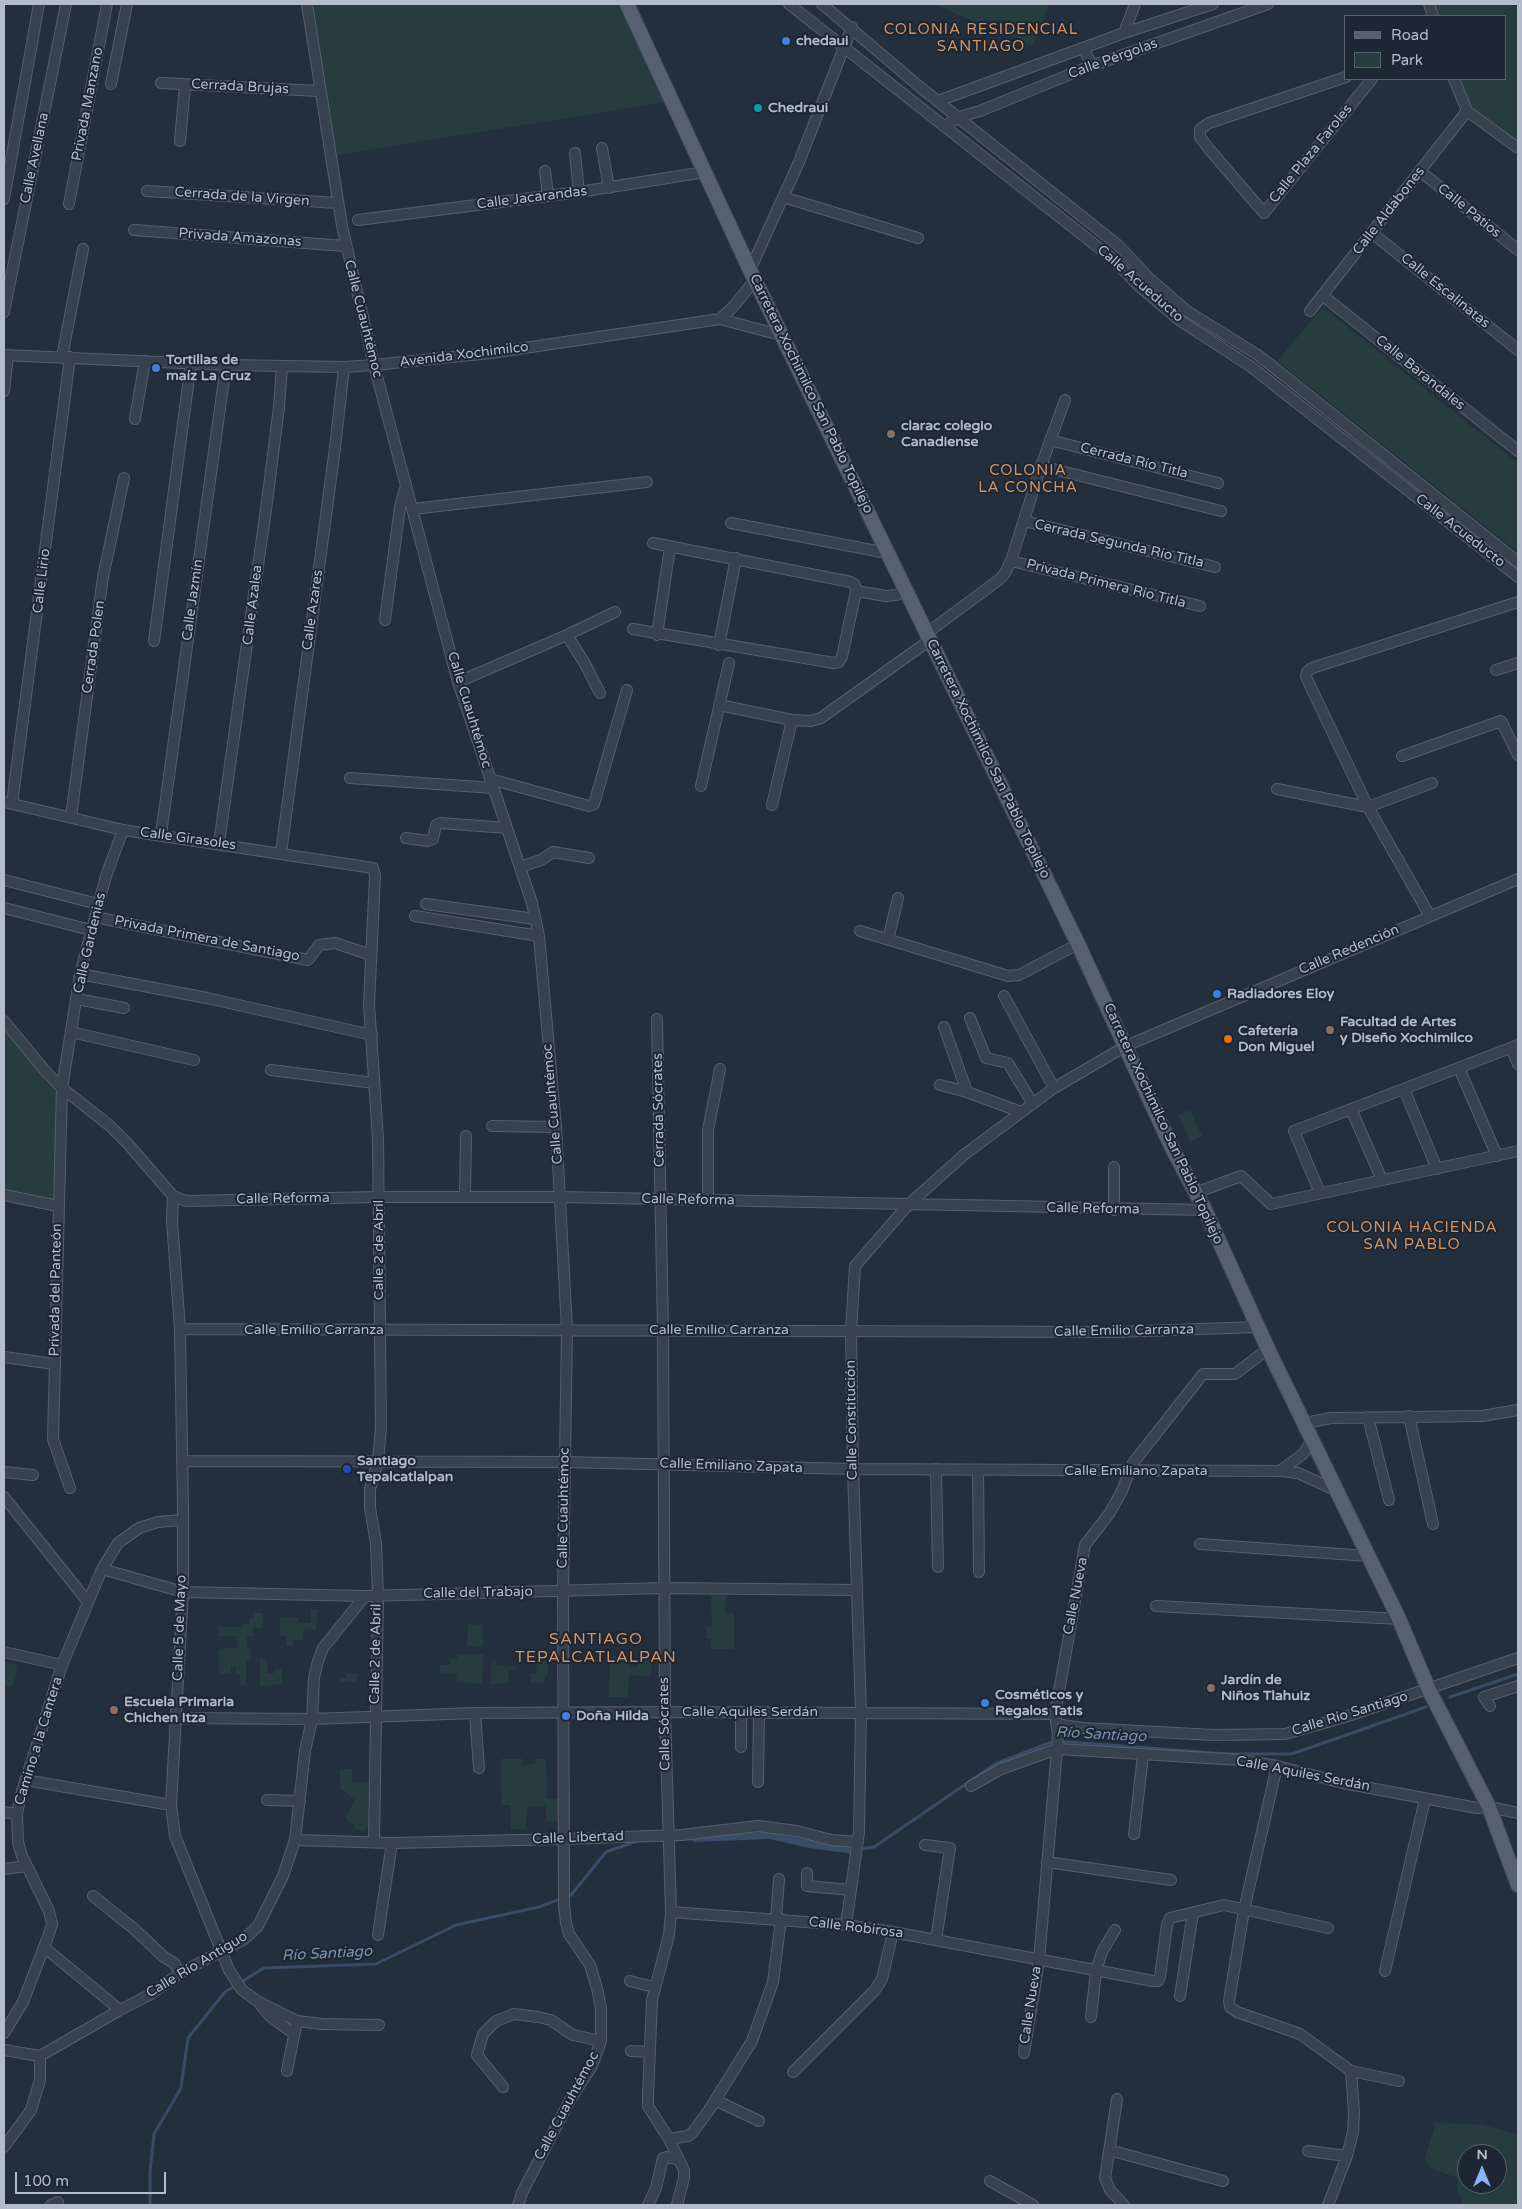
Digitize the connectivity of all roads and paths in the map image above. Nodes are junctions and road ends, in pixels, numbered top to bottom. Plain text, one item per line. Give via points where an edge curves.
1 (39, 4) edge
2 (66, 4) edge
3 (107, 4) edge
4 (127, 4) edge
5 (307, 4) edge
6 (626, 4) edge
7 (789, 4) edge
8 (822, 4) edge
9 (1134, 4) edge
10 (1213, 4) edge
11 (1268, 4) edge
12 (852, 27) junction
13 (1124, 32) junction
14 (844, 46) junction
15 (1083, 48) junction
16 (1092, 65) junction
17 (1344, 78) edge
18 (1371, 80) edge
19 (1454, 80) edge
20 (161, 82) dead end
21 (111, 84) dead end
22 (185, 84) junction
23 (319, 91) junction
24 (938, 101) junction
25 (1467, 111) junction
26 (959, 117) junction
27 (945, 126) junction
28 (180, 141) dead end
29 (602, 148) dead end
30 (1518, 148) edge
31 (575, 153) dead end
32 (546, 171) dead end
33 (1420, 171) junction
34 (706, 172) junction
35 (608, 188) junction
36 (147, 191) dead end
37 (579, 192) junction
38 (548, 195) junction
39 (783, 197) junction
40 (4, 200) edge
41 (337, 203) junction
42 (69, 204) dead end
43 (358, 220) dead end
44 (134, 230) dead end
45 (1372, 232) junction
46 (918, 238) dead end
47 (345, 246) junction
48 (83, 249) dead end
49 (1518, 250) edge
50 (753, 275) junction
51 (1322, 295) junction
52 (1310, 311) dead end
53 (4, 312) edge
54 (720, 319) junction
55 (784, 336) junction
56 (1518, 350) edge
57 (6, 355) edge
58 (66, 357) junction
59 (146, 361) junction
60 (191, 363) junction
61 (226, 365) junction
62 (282, 366) junction
63 (374, 366) junction
64 (344, 367) junction
65 (4, 390) edge
66 (1065, 400) dead end
67 (135, 419) dead end
68 (1050, 440) junction
69 (1518, 451) edge
70 (1041, 466) junction
71 (124, 478) dead end
72 (647, 482) dead end
73 (1218, 483) dead end
74 (406, 484) junction
75 (413, 509) junction
76 (1221, 511) dead end
77 (1024, 521) junction
78 (731, 523) dead end
79 (653, 543) dead end
80 (670, 547) junction
81 (887, 553) junction
82 (736, 558) junction
83 (1011, 561) junction
84 (1518, 562) edge
85 (1215, 567) dead end
86 (1518, 577) edge
87 (905, 590) junction
88 (856, 592) junction
89 (1518, 602) edge
90 (1200, 606) dead end
91 (615, 612) dead end
92 (386, 620) dead end
93 (633, 630) dead end
94 (566, 635) junction
95 (657, 635) junction
96 (929, 636) junction
97 (154, 642) dead end
98 (719, 645) junction
99 (1518, 662) edge
100 (729, 663) dead end
101 (1496, 670) dead end
102 (458, 682) junction
103 (627, 690) dead end
104 (600, 693) dead end
105 (719, 704) junction
106 (792, 720) junction
107 (1518, 755) edge
108 (1402, 756) dead end
109 (350, 778) dead end
110 (492, 783) junction
111 (1432, 783) dead end
112 (702, 786) dead end
113 (1276, 789) dead end
114 (8, 803) edge
115 (772, 805) dead end
116 (1368, 807) junction
117 (71, 817) junction
118 (507, 828) junction
119 (123, 830) junction
120 (162, 834) junction
121 (406, 838) dead end
122 (220, 843) junction
123 (281, 853) junction
124 (589, 858) dead end
125 (373, 868) joint
126 (520, 868) junction
127 (1518, 879) edge
128 (4, 880) edge
129 (898, 898) dead end
130 (98, 904) junction
131 (426, 904) dead end
132 (4, 908) edge
133 (95, 916) junction
134 (415, 916) dead end
135 (1430, 916) junction
136 (535, 919) junction
137 (91, 930) junction
138 (860, 931) dead end
139 (539, 936) junction
140 (888, 940) junction
141 (1078, 944) junction
142 (371, 954) junction
143 (80, 974) junction
144 (1004, 996) dead end
145 (77, 999) junction
146 (124, 1008) dead end
147 (970, 1018) dead end
148 (657, 1019) dead end
149 (4, 1022) edge
150 (944, 1027) dead end
151 (72, 1032) junction
152 (372, 1035) junction
153 (1126, 1046) junction
154 (1515, 1046) edge
155 (194, 1060) dead end
156 (1518, 1064) edge
157 (1459, 1068) junction
158 (720, 1069) dead end
159 (271, 1070) dead end
160 (374, 1083) junction
161 (940, 1086) dead end
162 (62, 1088) junction
163 (1054, 1088) junction
164 (1404, 1089) junction
165 (968, 1092) junction
166 (1033, 1104) junction
167 (1351, 1109) junction
168 (1020, 1112) junction
169 (492, 1126) dead end
170 (556, 1127) junction
171 (466, 1136) dead end
172 (1518, 1151) edge
173 (1497, 1156) junction
174 (1114, 1167) dead end
175 (1438, 1168) junction
176 (1382, 1180) junction
177 (1195, 1193) junction
178 (1320, 1193) junction
179 (4, 1195) edge
180 (173, 1196) junction
181 (379, 1197) junction
182 (466, 1197) junction
183 (560, 1197) junction
184 (708, 1199) junction
185 (661, 1200) junction
186 (908, 1205) junction
187 (58, 1206) junction
188 (1114, 1210) junction
189 (1205, 1210) junction
190 (1258, 1328) junction
191 (180, 1329) junction
192 (568, 1329) junction
193 (379, 1330) junction
194 (663, 1330) junction
195 (850, 1331) junction
196 (1268, 1349) junction
197 (4, 1357) edge
198 (54, 1364) junction
199 (1518, 1410) edge
200 (1409, 1416) junction
201 (1368, 1417) junction
202 (1305, 1423) junction
203 (1313, 1439) junction
204 (182, 1461) junction
205 (378, 1461) junction
206 (564, 1462) junction
207 (662, 1463) junction
208 (853, 1469) junction
209 (936, 1469) junction
210 (978, 1470) junction
211 (1131, 1471) junction
212 (1280, 1471) junction
213 (4, 1472) edge
214 (33, 1476) dead end
215 (70, 1488) dead end
216 (1335, 1490) junction
217 (4, 1496) edge
218 (1388, 1500) dead end
219 (182, 1520) junction
220 (1433, 1524) dead end
221 (1200, 1544) dead end
222 (1368, 1556) junction
223 (938, 1567) dead end
224 (102, 1569) junction
225 (979, 1572) dead end
226 (664, 1588) junction
227 (856, 1590) junction
228 (182, 1592) junction
229 (563, 1592) junction
230 (378, 1595) junction
231 (365, 1596) junction
232 (88, 1602) junction
233 (1156, 1606) dead end
234 (1398, 1619) junction
235 (4, 1652) edge
236 (1518, 1658) edge
237 (62, 1665) junction
238 (1518, 1686) edge
239 (1429, 1690) junction
240 (1490, 1706) dead end
241 (563, 1712) junction
242 (665, 1712) junction
243 (741, 1712) junction
244 (759, 1712) junction
245 (861, 1712) junction
246 (475, 1714) junction
247 (375, 1717) junction
248 (176, 1718) junction
249 (312, 1719) junction
250 (1056, 1724) junction
251 (741, 1747) dead end
252 (1057, 1748) junction
253 (1142, 1756) junction
254 (1277, 1766) junction
255 (479, 1768) dead end
256 (25, 1780) junction
257 (758, 1782) dead end
258 (971, 1786) dead end
259 (1425, 1798) junction
260 (267, 1800) dead end
261 (300, 1801) junction
262 (171, 1805) junction
263 (1489, 1807) junction
264 (4, 1812) edge
265 (1518, 1813) edge
266 (17, 1814) junction
267 (1134, 1834) dead end
268 (667, 1835) junction
269 (563, 1839) junction
270 (295, 1840) junction
271 (374, 1842) junction
272 (858, 1842) junction
273 (392, 1843) junction
274 (925, 1845) dead end
275 (1047, 1862) junction
276 (27, 1866) junction
277 (4, 1869) edge
278 (808, 1873) dead end
279 (779, 1879) dead end
280 (1170, 1880) dead end
281 (1518, 1884) edge
282 (851, 1890) junction
283 (93, 1896) dead end
284 (1244, 1910) junction
285 (671, 1912) junction
286 (1193, 1913) junction
287 (779, 1919) junction
288 (846, 1925) junction
289 (1328, 1928) dead end
290 (1115, 1930) dead end
291 (893, 1932) junction
292 (378, 1935) dead end
293 (936, 1940) junction
294 (45, 1948) junction
295 (222, 1952) junction
296 (1039, 1961) junction
297 (1385, 1971) dead end
298 (1096, 1972) junction
299 (180, 1973) junction
300 (630, 1981) dead end
301 (654, 1987) junction
302 (1180, 1996) dead end
303 (258, 2001) junction
304 (120, 2010) junction
305 (1091, 2017) dead end
306 (297, 2020) junction
307 (379, 2025) dead end
308 (4, 2034) edge
309 (294, 2034) junction
310 (601, 2041) junction
311 (4, 2050) edge
312 (631, 2051) dead end
313 (650, 2052) junction
314 (1024, 2052) dead end
315 (40, 2056) junction
316 (287, 2071) dead end
317 (1352, 2071) junction
318 (793, 2072) dead end
319 (1399, 2080) dead end
320 (503, 2087) dead end
321 (1116, 2099) dead end
322 (715, 2100) junction
323 (760, 2121) dead end
324 (669, 2139) junction
325 (4, 2146) edge
326 (1109, 2150) junction
327 (1308, 2152) dead end
328 (1347, 2156) junction
329 (679, 2160) junction
330 (990, 2181) dead end
331 (1223, 2181) dead end
332 (518, 2205) edge
333 (648, 2205) edge
334 (677, 2205) edge
335 (1033, 2205) edge
336 (1124, 2205) edge
337 (1328, 2205) edge

1 - 40 street
2 - 53 street, Calle Avellana
3 - 42 street, Privada Manzano
4 - 21 street
5 - 23 street, Calle Cuauhtémoc
6 - 34 main road, Carretera Xochimilco San Pablo Topilejo
7 - 14 street, Calle Acueducto
8 - 12 street, Calle Acueducto
9 - 13 street
10 - 13 street, Calle Pérgolas
11 - 16 street, Calle Pérgolas
12 - 14 street
12 - 24 street, Calle Acueducto
13 - 15 street, Calle Pérgolas
14 - 27 street, Calle Acueducto
14 - 39 street
15 - 16 street
15 - 24 street, Calle Pérgolas
16 - 26 street, Calle Pérgolas
17 - 18 street, Calle Plaza Faroles via 1209,123 1200,129 1200,137 1209,150 1264,213
19 - 25 street
20 - 22 street, Cerrada Brujas
22 - 23 street, Cerrada Brujas
22 - 28 street
23 - 41 street, Calle Cuauhtémoc
24 - 26 street, Calle Acueducto
25 - 30 street
25 - 33 street, Calle Aldabones
26 - 27 street, Calle Pérgolas
26 - 84 street, Calle Acueducto via 1119,246 1187,311 1258,355
27 - 86 street, Calle Acueducto via 1113,259 1179,320 1250,366
29 - 35 street
31 - 37 street
32 - 38 street
33 - 45 street, Calle Aldabones
33 - 49 street, Calle Patios
34 - 35 street, Calle Jacarandas
34 - 50 main road, Carretera Xochimilco San Pablo Topilejo
35 - 37 street, Calle Jacarandas
36 - 41 street, Cerrada de la Virgen
37 - 38 street, Calle Jacarandas
38 - 43 street, Calle Jacarandas
39 - 46 street
39 - 50 street
41 - 47 street, Calle Cuauhtémoc
44 - 47 street, Privada Amazonas
45 - 51 street, Calle Aldabones
45 - 56 street, Calle Escalinatas
47 - 63 street, Calle Cuauhtémoc
48 - 58 street, Calle Lirio
50 - 54 street via 733,307
50 - 55 main road, Carretera Xochimilco San Pablo Topilejo
51 - 52 street, Calle Aldabones
51 - 69 street, Calle Barandales
54 - 55 street
54 - 63 street, Avenida Xochimilco via 491,353
55 - 81 main road, Carretera Xochimilco San Pablo Topilejo
57 - 58 street, Avenida Xochimilco
57 - 65 street
58 - 59 street, Avenida Xochimilco
58 - 114 street, Calle Lirio
59 - 60 street, Avenida Xochimilco
59 - 67 street
60 - 61 street, Avenida Xochimilco
60 - 97 street
61 - 62 street, Avenida Xochimilco
61 - 120 street, Calle Jazmín
62 - 64 street, Avenida Xochimilco
62 - 122 street, Calle Azalea via 267,502
63 - 64 street, Avenida Xochimilco
63 - 74 street, Calle Cuauhtémoc
64 - 123 street, Calle Azares
66 - 68 street
68 - 70 street
68 - 73 street, Cerrada Río Titla
70 - 76 street
70 - 77 street
71 - 117 street, Cerrada Polen via 103,577
72 - 75 street
74 - 75 street, Calle Cuauhtémoc
74 - 92 street via 400,507
75 - 102 street, Calle Cuauhtémoc
77 - 83 street
77 - 85 street, Cerrada Segunda Río Titla
78 - 81 street
79 - 80 street
80 - 82 street
80 - 95 street
81 - 87 main road, Carretera Xochimilco San Pablo Topilejo
82 - 88 street via 851,582
82 - 98 street
83 - 90 street, Privada Primera Río Titla
83 - 96 street via 1000,579
87 - 88 street via 898,595 886,596
87 - 96 main road, Carretera Xochimilco San Pablo Topilejo
88 - 98 street via 839,662
89 - 116 street via 1307,672 1306,677
91 - 94 street
93 - 95 street
94 - 102 street
94 - 104 street
95 - 98 street
96 - 106 street via 821,718
96 - 141 main road, Carretera Xochimilco San Pablo Topilejo
99 - 101 street
100 - 105 street
102 - 110 street, Calle Cuauhtémoc
103 - 110 street via 594,804 589,806
105 - 106 street
105 - 112 street
106 - 115 street
107 - 108 street via 1500,720
109 - 110 street
110 - 118 street, Calle Cuauhtémoc
111 - 116 street
113 - 116 street
114 - 117 street, Calle Girasoles
116 - 135 street
117 - 119 street, Calle Girasoles
118 - 121 street via 440,823 428,841
118 - 126 street, Calle Cuauhtémoc
119 - 120 street, Calle Girasoles
119 - 130 street, Calle Gardenias
120 - 122 street, Calle Girasoles
122 - 123 street, Calle Girasoles
123 - 125 street, Calle Girasoles
124 - 126 street via 553,852
125 - 142 street, Calle 2 de Abril
126 - 136 street, Calle Cuauhtémoc
127 - 135 street, Calle Redención
128 - 130 street
129 - 140 street
130 - 133 street, Calle Gardenias
131 - 136 street
132 - 137 street
133 - 137 street, Calle Gardenias
133 - 142 street, Privada Primera de Santiago via 308,960 319,945 335,943
134 - 139 street
135 - 153 street, Calle Redención
136 - 139 street, Calle Cuauhtémoc
137 - 143 street, Calle Gardenias
138 - 140 street
139 - 170 street, Calle Cuauhtémoc
140 - 141 street via 1008,976 1019,975
141 - 153 main road, Carretera Xochimilco San Pablo Topilejo
142 - 152 street, Calle 2 de Abril
143 - 145 street, Calle Gardenias
143 - 152 street
144 - 163 street
145 - 146 street
145 - 151 street, Calle Gardenias
147 - 166 street via 986,1058 1008,1063
148 - 185 street, Cerrada Sócrates
149 - 162 street
150 - 165 street
151 - 155 street
151 - 162 street, Calle Gardenias
152 - 160 street, Calle 2 de Abril
153 - 163 street, Calle Constitución
153 - 177 main road, Carretera Xochimilco San Pablo Topilejo
154 - 156 street
154 - 157 street
157 - 164 street
157 - 173 street
158 - 184 street via 708,1130
159 - 160 street
160 - 181 street, Calle 2 de Abril
161 - 165 street
162 - 180 street via 110,1126
162 - 187 street, Privada del Panteón
163 - 166 street, Calle Constitución
164 - 167 street
164 - 175 street
165 - 168 street
166 - 168 street, Calle Constitución
167 - 176 street
167 - 178 street via 1294,1131
168 - 186 street, Calle Constitución via 965,1154
169 - 170 street
170 - 183 street, Calle Cuauhtémoc
171 - 182 street
172 - 173 street
173 - 175 street
174 - 188 street
175 - 176 street
176 - 178 street
177 - 178 street via 1241,1176 1272,1204
177 - 189 main road, Carretera Xochimilco San Pablo Topilejo
179 - 187 street
180 - 181 street, Calle Reforma via 186,1201
180 - 191 street, Calle 5 de Mayo
181 - 182 street, Calle Reforma
181 - 193 street, Calle 2 de Abril
182 - 183 street, Calle Reforma
183 - 185 street, Calle Reforma
183 - 192 street, Calle Cuauhtémoc
184 - 185 street, Calle Reforma
184 - 186 street, Calle Reforma
185 - 194 street, Calle Sócrates
186 - 188 street, Calle Reforma
186 - 195 street, Calle Constitución via 854,1266
187 - 198 street, Privada del Panteón
188 - 189 street, Calle Reforma
189 - 190 main road, Carretera Xochimilco San Pablo Topilejo
190 - 195 street, Calle Emilio Carranza via 1115,1332
190 - 196 main road, Carretera Xochimilco San Pablo Topilejo
191 - 193 street, Calle Emilio Carranza
191 - 204 street, Calle 5 de Mayo
192 - 193 street, Calle Emilio Carranza
192 - 194 street, Calle Emilio Carranza
192 - 206 street, Calle Cuauhtémoc
193 - 205 street, Calle 2 de Abril via 381,1428
194 - 195 street, Calle Emilio Carranza
194 - 207 street, Calle Sócrates
195 - 208 street, Calle Constitución
196 - 202 main road, Carretera Xochimilco San Pablo Topilejo
196 - 211 street, Calle Nueva via 1235,1374 1203,1374 1133,1463
197 - 198 street
198 - 215 street, Privada del Panteón via 53,1439
199 - 200 street via 1482,1416
200 - 201 street
200 - 220 street
201 - 202 street via 1331,1418
201 - 218 street
202 - 203 main road, Carretera Xochimilco San Pablo Topilejo
203 - 212 street via 1304,1454
203 - 216 main road, Carretera Xochimilco San Pablo Topilejo
204 - 205 street, Calle Emiliano Zapata
204 - 219 street, Calle 5 de Mayo
205 - 206 street, Calle Emiliano Zapata
205 - 230 street, Calle 2 de Abril via 370,1489
206 - 207 street, Calle Emiliano Zapata
206 - 229 street, Calle Cuauhtémoc
207 - 208 street, Calle Emiliano Zapata
207 - 226 street, Calle Sócrates
208 - 209 street, Calle Emiliano Zapata
208 - 227 street, Calle Constitución
209 - 210 street, Calle Emiliano Zapata
209 - 223 street
210 - 211 street, Calle Emiliano Zapata
210 - 225 street
211 - 212 street, Calle Emiliano Zapata
211 - 250 street, Calle Nueva via 1109,1514 1085,1545
212 - 216 street, Calle Emiliano Zapata via 1298,1473
213 - 214 street
216 - 222 main road, Carretera Xochimilco San Pablo Topilejo
217 - 232 street
219 - 224 street, Camino a la Cantera via 158,1522 128,1534 118,1543
219 - 228 street, Calle 5 de Mayo
221 - 222 street
222 - 234 main road, Carretera Xochimilco San Pablo Topilejo
224 - 228 street, Calle del Trabajo
224 - 232 street, Camino a la Cantera
226 - 227 street, Calle del Trabajo
226 - 229 street, Calle del Trabajo
226 - 242 street, Calle Sócrates
227 - 245 street, Calle Constitución
228 - 231 street, Calle del Trabajo
228 - 248 street, Calle 5 de Mayo
229 - 230 street, Calle del Trabajo
229 - 241 street, Calle Cuauhtémoc
230 - 231 street, Calle del Trabajo
230 - 247 street, Calle 2 de Abril
231 - 249 street, Calle Río Antiguo via 323,1648 314,1678
232 - 237 street, Camino a la Cantera
233 - 234 street
234 - 239 main road, Carretera Xochimilco San Pablo Topilejo
235 - 237 street
236 - 239 street, Calle Río Santiago
237 - 256 street, Camino a la Cantera
238 - 240 street via 1484,1697
239 - 250 street, Calle Río Santiago via 1285,1734 1204,1735
239 - 263 main road, Carretera Xochimilco San Pablo Topilejo
241 - 242 street, Calle Aquiles Serdán
241 - 246 street, Calle Aquiles Serdán
241 - 269 street, Calle Cuauhtémoc
242 - 243 street, Calle Aquiles Serdán
242 - 268 street, Calle Sócrates
243 - 244 street, Calle Aquiles Serdán
243 - 251 street
244 - 245 street, Calle Aquiles Serdán
244 - 257 street
245 - 250 street, Calle Aquiles Serdán
245 - 272 street, Calle Constitución
246 - 247 street, Calle Aquiles Serdán
246 - 255 street
247 - 249 street, Calle Aquiles Serdán
247 - 271 street, Calle 2 de Abril
248 - 249 street, Calle Aquiles Serdán
248 - 262 street, Calle 5 de Mayo
249 - 261 street, Calle Río Antiguo
250 - 252 street, Calle Nueva
252 - 253 street, Calle Aquiles Serdán
252 - 258 street via 1001,1769
252 - 275 street, Calle Nueva
253 - 254 street, Calle Aquiles Serdán via 1241,1760
253 - 267 street
254 - 259 street, Calle Aquiles Serdán via 1343,1783
254 - 284 street
256 - 262 street
256 - 266 street, Camino a la Cantera
259 - 263 street, Calle Aquiles Serdán via 1477,1808
259 - 297 street
260 - 261 street
261 - 270 street, Calle Río Antiguo
262 - 295 street, Calle 5 de Mayo via 175,1836
263 - 265 street, Calle Aquiles Serdán
263 - 281 main road, Carretera Xochimilco San Pablo Topilejo
264 - 266 street
266 - 276 street, Camino a la Cantera via 18,1842
268 - 269 street, Calle Libertad
268 - 272 street, Calle Libertad via 758,1826
268 - 285 street, Calle Sócrates
269 - 273 street, Calle Libertad
269 - 310 street, Calle Cuauhtémoc via 564,1905 569,1934 590,1965 597,1988
270 - 271 street, Calle Libertad
270 - 295 street, Calle Río Antiguo via 283,1876 258,1926 243,1940
271 - 273 street, Calle Libertad
272 - 282 street, Calle Constitución
273 - 292 street
274 - 293 street via 950,1848
275 - 280 street
275 - 296 street, Calle Nueva
276 - 277 street
276 - 294 street, Camino a la Cantera via 52,1919
278 - 282 street via 807,1886
279 - 287 street
282 - 288 street, Calle Constitución
283 - 299 street via 174,1963
284 - 286 street via 1224,1905
284 - 289 street
284 - 317 street via 1230,2007 1300,2034
285 - 287 street, Calle Robirosa
285 - 301 street, Calle Sócrates via 669,1935
286 - 298 street, Calle Robirosa via 1168,1921 1158,1981
286 - 302 street
287 - 288 street, Calle Robirosa
287 - 322 street via 773,1982 764,2010 752,2041
288 - 291 street, Calle Robirosa
290 - 298 street via 1102,1952
291 - 293 street, Calle Robirosa
291 - 318 street via 882,1979 875,1990
293 - 296 street, Calle Robirosa
294 - 304 street
294 - 308 street, Camino a la Cantera via 24,2002
295 - 299 street, Calle Río Antiguo
295 - 303 street, Calle 5 de Mayo via 242,1990
296 - 298 street, Calle Robirosa
296 - 314 street, Calle Nueva
298 - 305 street
299 - 304 street, Calle Río Antiguo via 151,1994
300 - 301 street
301 - 313 street, Calle Sócrates
303 - 306 street, Calle 5 de Mayo
303 - 309 street via 271,2017
304 - 315 street, Calle Río Antiguo
306 - 307 street, Calle 5 de Mayo
306 - 309 street
309 - 316 street
310 - 320 street via 574,2035 551,2020 538,2016 514,2014 496,2021 483,2034 477,2055
310 - 332 street, Calle Cuauhtémoc via 592,2066 570,2100
311 - 315 street
312 - 313 street
313 - 324 street, Calle Sócrates via 648,2106
315 - 325 street via 40,2080 34,2103
317 - 319 street
317 - 328 street via 1353,2132
321 - 326 street
322 - 323 street
322 - 324 street via 693,2132
324 - 329 street, Calle Sócrates
326 - 331 street
326 - 336 street via 1105,2178 1110,2190
327 - 328 street
328 - 337 street
329 - 333 street via 663,2158
329 - 334 street, Calle Sócrates via 685,2173
330 - 335 street

